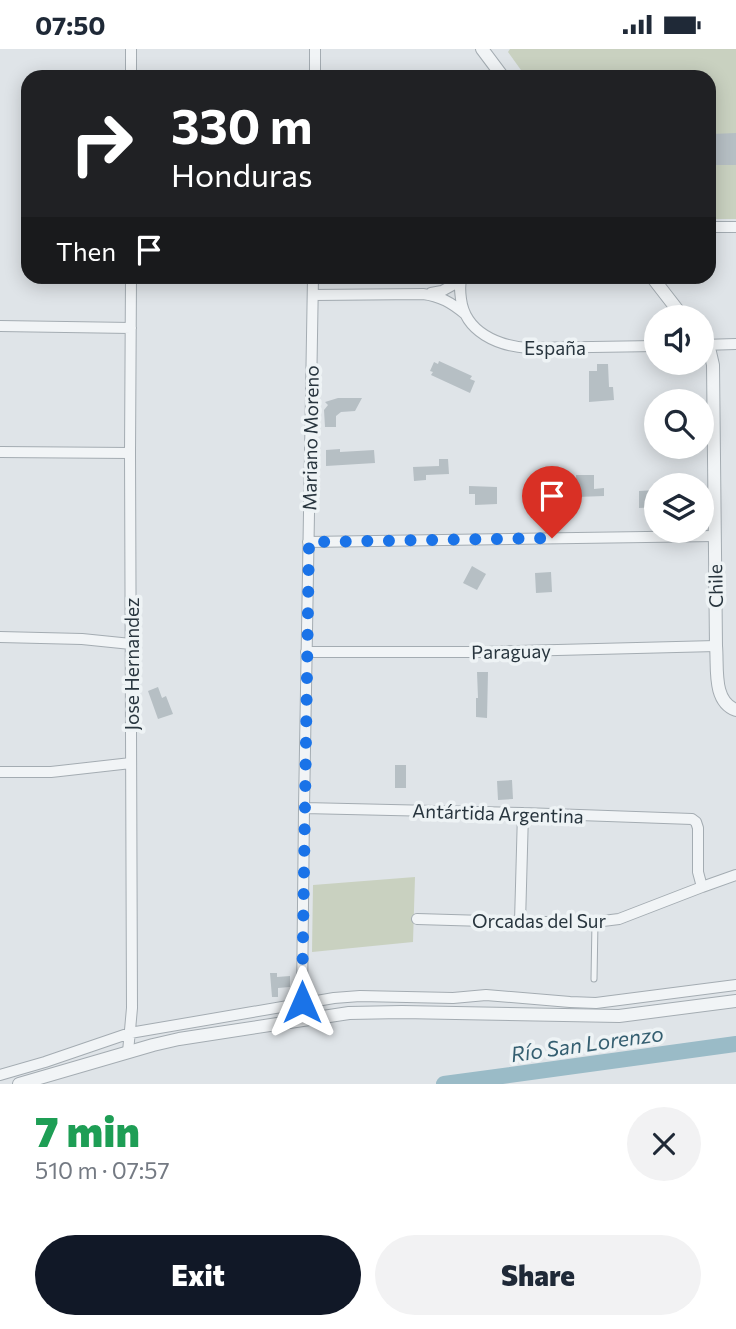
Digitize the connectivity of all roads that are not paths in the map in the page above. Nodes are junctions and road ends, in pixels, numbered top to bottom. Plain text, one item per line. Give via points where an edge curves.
1 (131, 49) edge
2 (315, 49) edge
3 (482, 49) edge
4 (131, 70) edge
5 (315, 70) edge
6 (498, 70) edge
7 (716, 227) edge
8 (736, 227) edge
9 (131, 284) edge
10 (313, 284) edge
11 (453, 284) edge
12 (461, 284) edge
13 (657, 284) edge
14 (423, 294) junction
15 (313, 295) junction
16 (674, 305) edge
17 (465, 314) junction
18 (0, 326) edge
19 (131, 328) junction
20 (714, 343) edge
21 (736, 344) edge
22 (644, 346) edge
23 (712, 375) edge
24 (0, 451) edge
25 (130, 453) junction
26 (715, 536) junction
27 (309, 542) junction
28 (0, 637) edge
29 (131, 644) junction
30 (716, 646) junction
31 (306, 652) junction
32 (736, 710) edge
33 (131, 763) junction
34 (0, 772) edge
35 (304, 808) junction
36 (523, 813) junction
37 (736, 875) edge
38 (702, 887) junction
39 (417, 919) dead end
40 (520, 922) junction
41 (595, 922) junction
42 (594, 979) dead end
43 (736, 985) edge
44 (736, 1001) edge
45 (302, 1002) junction
46 (305, 1019) junction
47 (130, 1033) junction
48 (128, 1052) junction
49 (0, 1075) edge
50 (19, 1084) edge

1 - 4 street
2 - 5 street
3 - 6 street
7 - 8 street
9 - 19 street, Jose Hernandez
10 - 15 street, Mariano Moreno
11 - 14 street, España
12 - 17 street, España
13 - 16 street
14 - 15 street, España
14 - 17 street, España via 443,299
15 - 27 street, Mariano Moreno
17 - 22 street, España via 485,336 508,345
18 - 19 street
19 - 25 street, Jose Hernandez
20 - 21 street
23 - 26 street, Chile
24 - 25 street
25 - 29 street, Jose Hernandez
26 - 27 street
26 - 30 street, Chile
27 - 31 street, Mariano Moreno
28 - 29 street
29 - 33 street, Jose Hernandez
30 - 31 street, Paraguay
30 - 32 street, Chile via 719,687 725,704
31 - 35 street, Mariano Moreno
33 - 34 street
33 - 47 street, Jose Hernandez
35 - 36 street, Antártida Argentina
35 - 45 street, Mariano Moreno
36 - 38 street, Antártida Argentina via 692,820 698,828
36 - 40 street
37 - 38 street, Orcadas del Sur
38 - 41 street, Orcadas del Sur via 627,917
39 - 40 street, Orcadas del Sur
40 - 41 street, Orcadas del Sur
41 - 42 lane
43 - 45 street via 596,1003 486,995 346,996
44 - 46 street via 619,1016 370,1011
45 - 46 street, Mariano Moreno
45 - 47 street
46 - 48 street via 178,1039
47 - 48 street, Jose Hernandez
47 - 49 street
48 - 50 street

